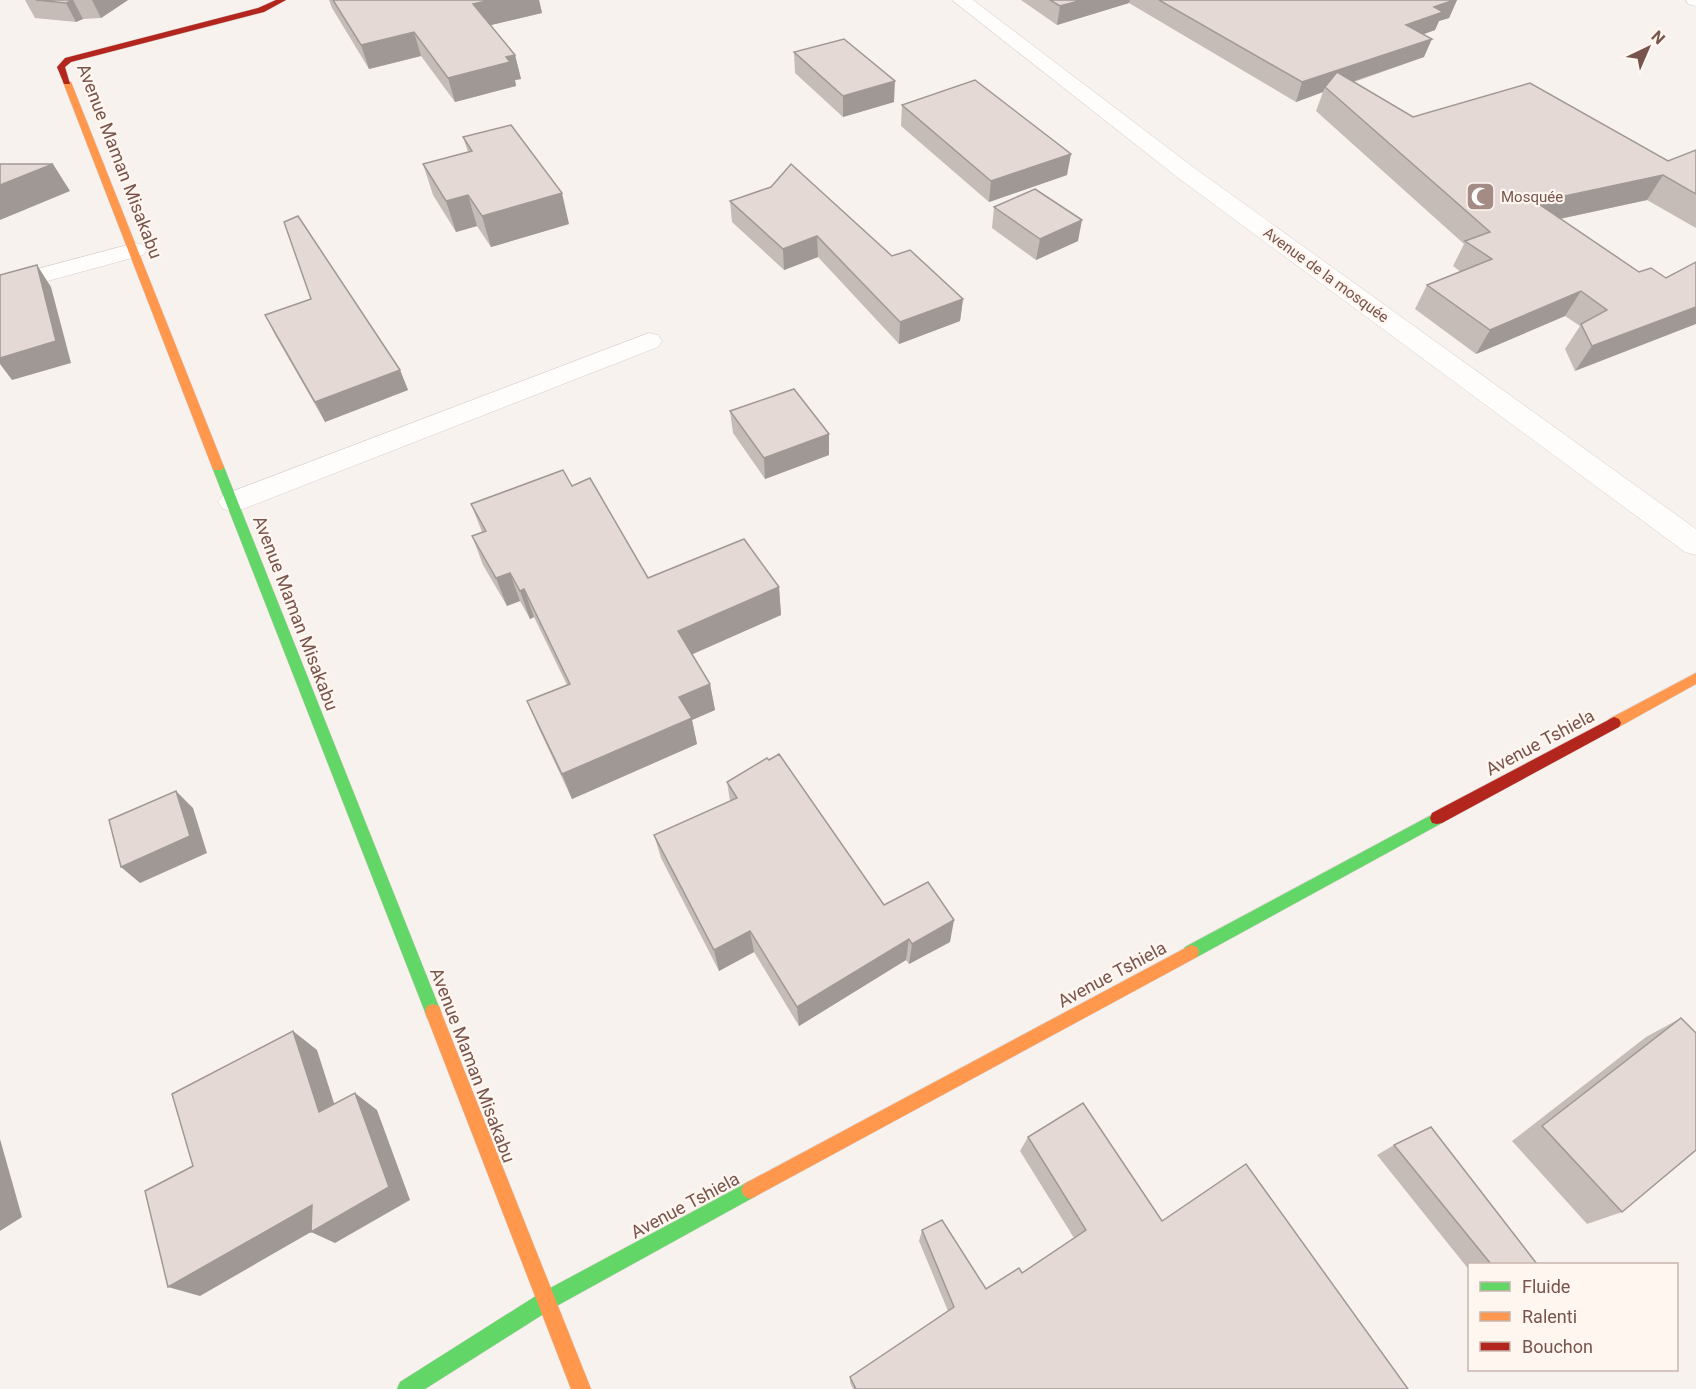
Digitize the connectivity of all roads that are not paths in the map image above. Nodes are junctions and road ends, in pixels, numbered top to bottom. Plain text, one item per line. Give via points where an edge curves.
1 (282, 0) edge
2 (961, 0) edge
3 (135, 250) junction
4 (0, 287) edge
5 (649, 341) dead end
6 (233, 502) junction
7 (1696, 544) edge
8 (1696, 678) edge
9 (546, 1301) junction
10 (406, 1389) edge
11 (580, 1389) edge

1 - 3 street, Avenue Maman Misakabu via 261,10 76,57 61,67
2 - 7 street, Avenue de la mosquée via 1185,172
3 - 4 street
3 - 6 street, Avenue Maman Misakabu
5 - 6 street
6 - 9 street, Avenue Maman Misakabu
8 - 9 street, Avenue Tshiela
9 - 10 street, Avenue Tshiela
9 - 11 street, Avenue Maman Misakabu

